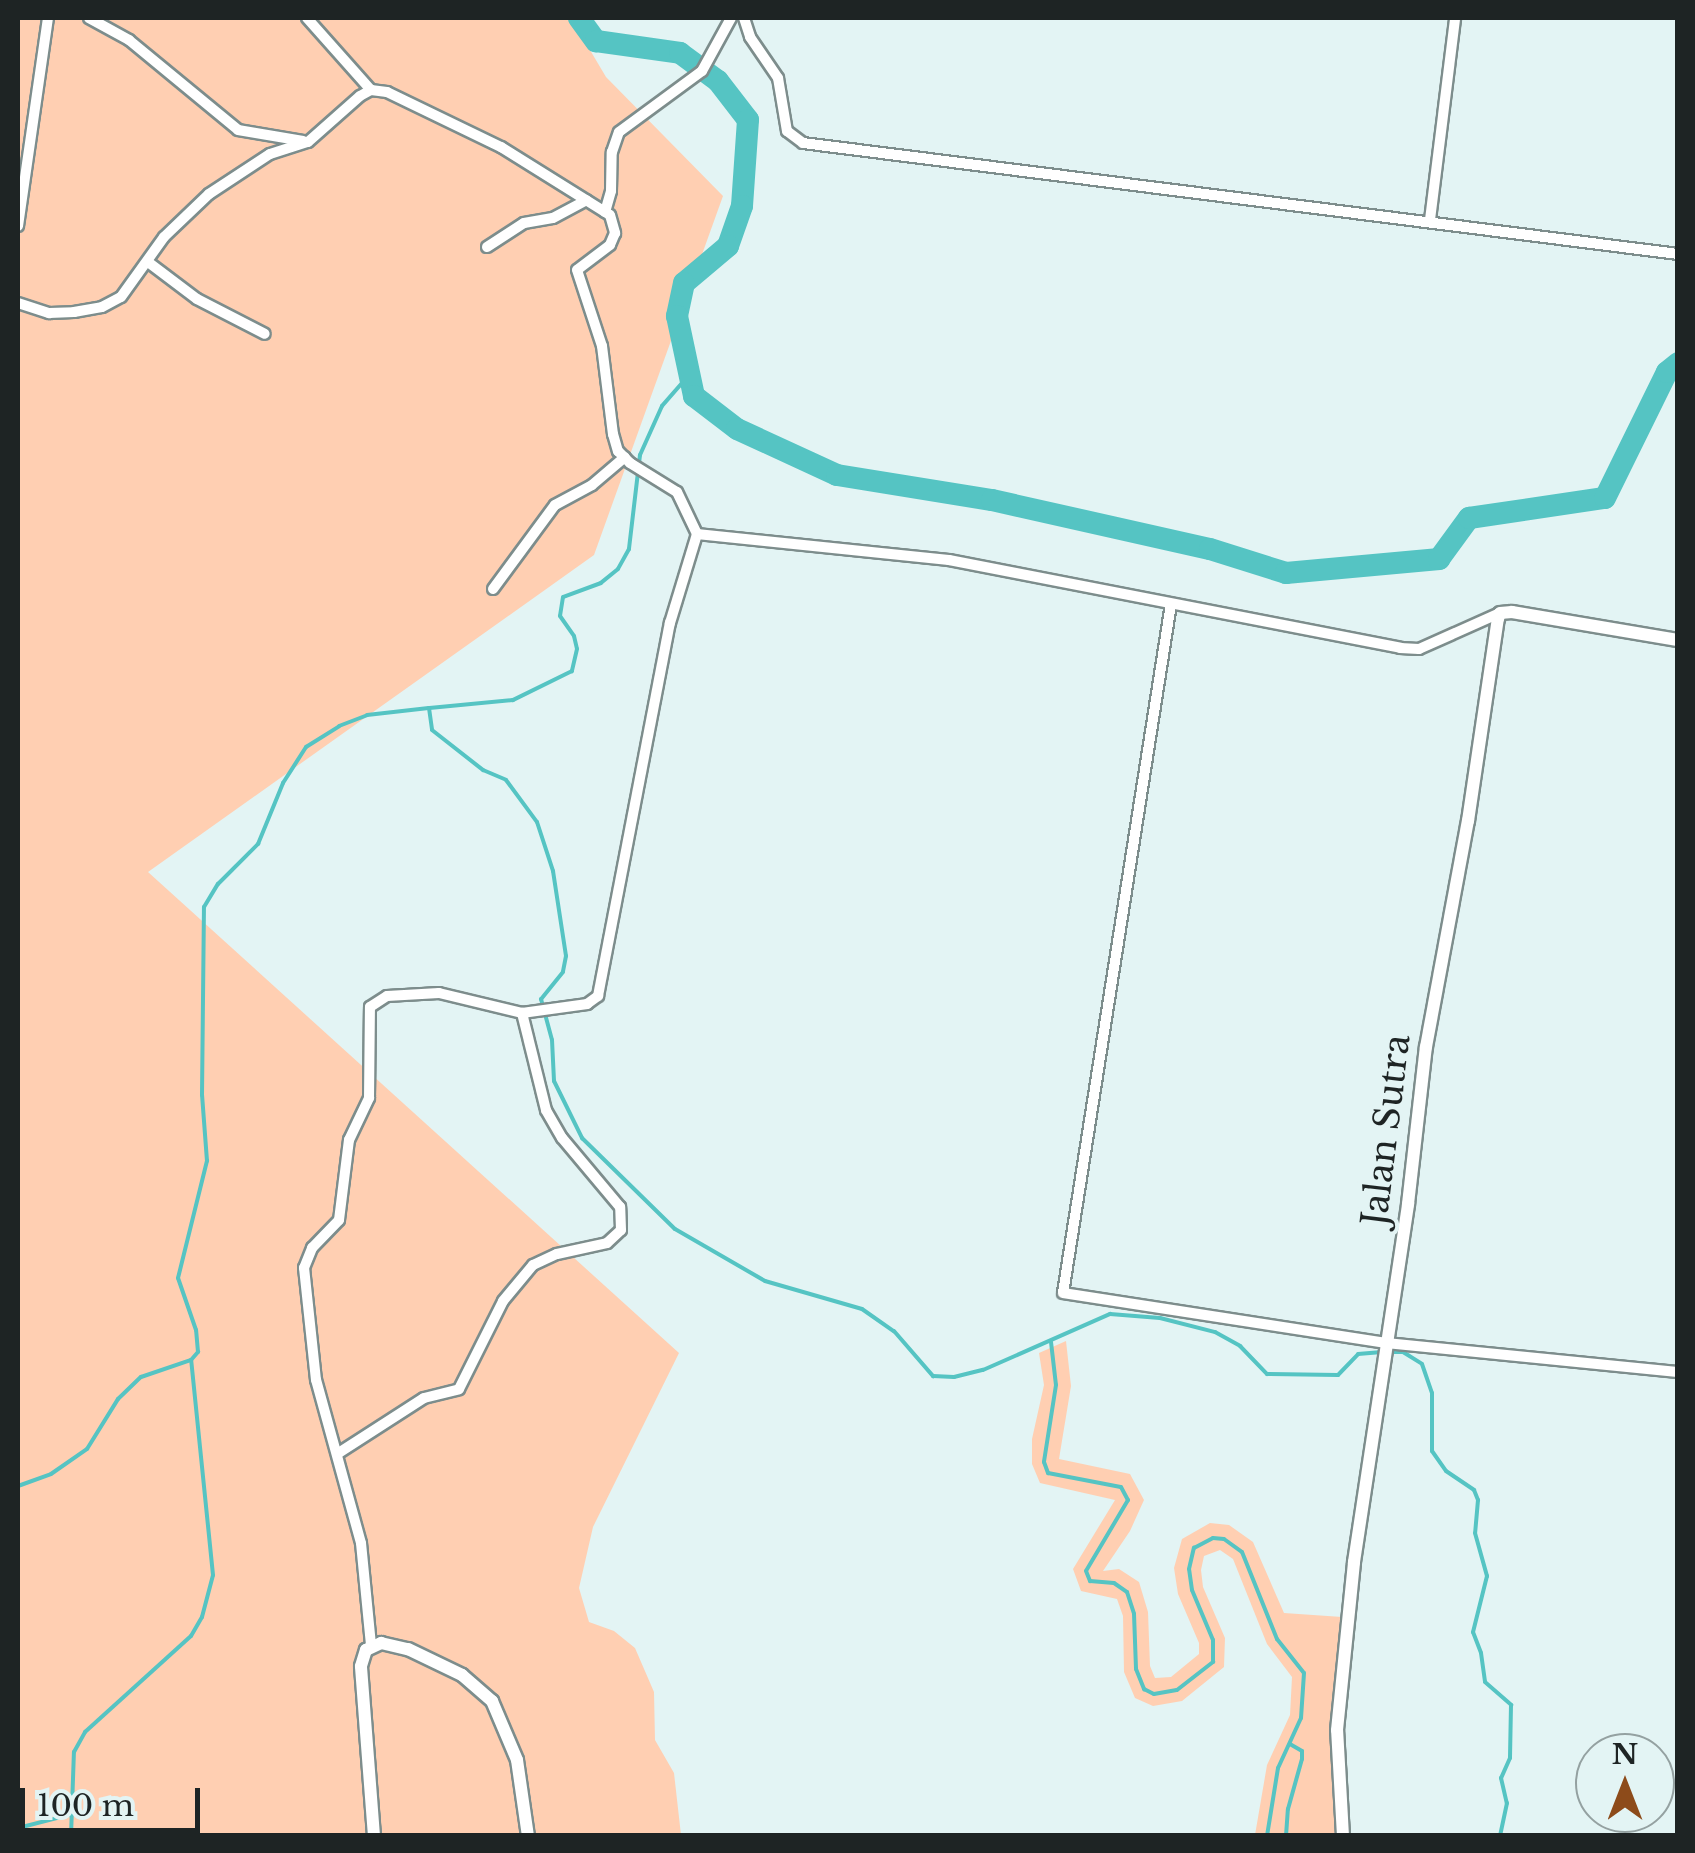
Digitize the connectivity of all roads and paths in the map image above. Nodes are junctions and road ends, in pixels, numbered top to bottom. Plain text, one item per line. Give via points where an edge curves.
1 (48, 18) edge
2 (89, 18) edge
3 (308, 18) edge
4 (732, 18) edge
5 (744, 18) edge
6 (1455, 18) edge
7 (371, 90) junction
8 (308, 142) junction
9 (587, 200) junction
10 (605, 212) junction
11 (1430, 220) junction
12 (18, 226) edge
13 (487, 247) dead end
14 (1678, 254) edge
15 (148, 262) junction
16 (18, 303) edge
17 (265, 334) dead end
18 (628, 460) junction
19 (697, 534) junction
20 (494, 589) dead end
21 (1171, 604) junction
22 (1500, 614) junction
23 (1678, 640) edge
24 (522, 1013) junction
25 (1386, 1350) junction
26 (1678, 1372) edge
27 (336, 1454) junction
28 (371, 1644) junction
29 (374, 1836) edge
30 (528, 1836) edge
31 (1343, 1836) edge

1 - 12 street
2 - 8 street via 129,40 228,124
3 - 7 street
4 - 10 street via 702,71 619,132
5 - 11 street via 778,78 786,131 802,143
6 - 11 street
7 - 8 street
7 - 9 street via 501,148
8 - 15 street via 270,154 209,194 164,236
9 - 10 street
9 - 13 street via 553,218 524,222
10 - 18 street via 615,225 610,245 577,270 602,346 613,434
11 - 14 street
15 - 16 street via 121,297 102,308 49,312
15 - 17 street via 197,299
18 - 19 street via 677,492
18 - 20 street via 555,505
19 - 21 street via 948,560
19 - 24 street via 648,725 598,996 588,1004
21 - 22 street via 1419,649
21 - 25 street via 1063,1293
22 - 23 street
22 - 25 street, Jalan Sutra via 1426,1048
24 - 27 street via 438,994 387,996 370,1008 369,1098 350,1140 339,1220 312,1248 304,1268 316,1380
24 - 27 street via 546,1110 620,1207 621,1230 607,1243 533,1265 503,1300 464,1384 424,1398
25 - 26 street
25 - 31 street, Jalan Sutra via 1338,1710
27 - 28 street via 361,1543
28 - 29 street via 361,1666
28 - 30 street via 393,1644 435,1660 492,1702 517,1760

